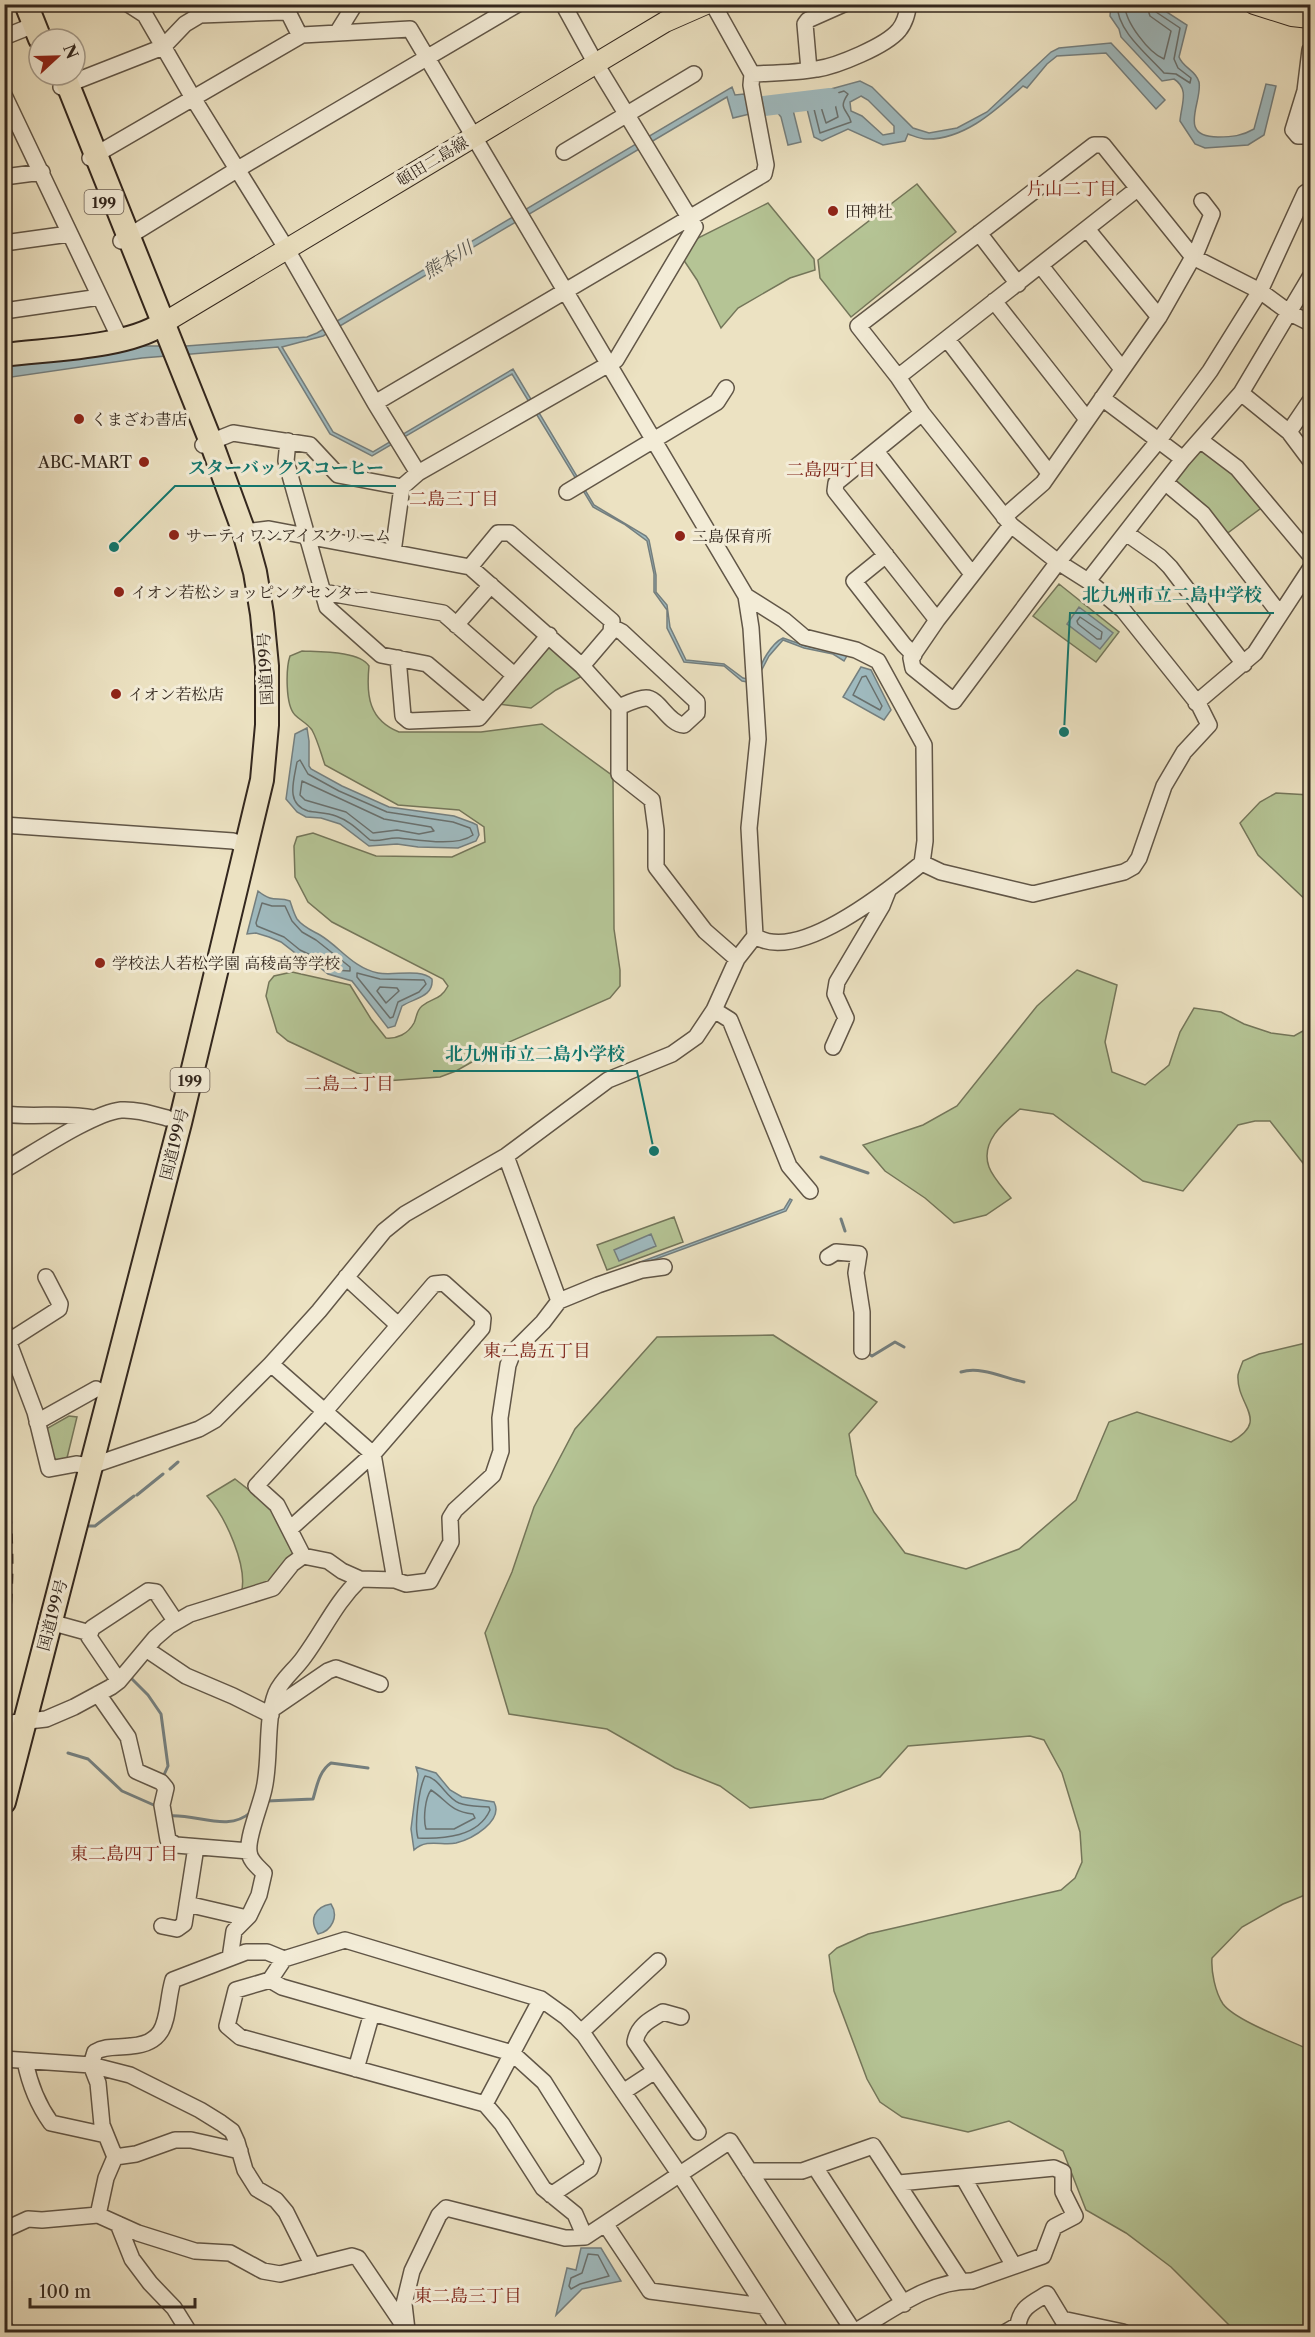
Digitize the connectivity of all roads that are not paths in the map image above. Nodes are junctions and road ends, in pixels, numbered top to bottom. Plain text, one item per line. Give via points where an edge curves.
1 (128, 4) edge
2 (356, 4) edge
3 (518, 4) edge
4 (563, 4) edge
5 (706, 4) edge
6 (713, 4) edge
7 (844, 4) edge
8 (909, 4) edge
9 (1254, 4) edge
10 (1311, 18) edge
11 (37, 22) edge
12 (337, 33) junction
13 (300, 36) junction
14 (4, 37) edge
15 (164, 47) junction
16 (1311, 50) edge
17 (427, 58) junction
18 (596, 63) junction
19 (809, 70) junction
20 (87, 72) edge
21 (694, 74) dead end
22 (752, 74) junction
23 (63, 87) edge
24 (193, 98) junction
25 (7, 104) edge
26 (627, 114) junction
27 (1311, 123) edge
28 (474, 136) junction
29 (564, 152) dead end
30 (91, 157) junction
31 (238, 169) junction
32 (42, 172) junction
33 (4, 177) edge
34 (1137, 189) junction
35 (1311, 190) edge
36 (1202, 201) dead end
37 (689, 217) junction
38 (1087, 229) junction
39 (979, 233) junction
40 (69, 234) junction
41 (123, 239) junction
42 (4, 243) edge
43 (286, 248) junction
44 (1194, 257) junction
45 (1041, 266) junction
46 (1311, 276) edge
47 (1018, 284) junction
48 (566, 290) junction
49 (1260, 291) junction
50 (100, 297) junction
51 (994, 302) junction
52 (4, 311) edge
53 (1290, 313) junction
54 (1159, 317) junction
55 (1311, 323) edge
56 (947, 339) junction
57 (121, 341) junction
58 (165, 343) junction
59 (4, 355) edge
60 (608, 363) junction
61 (1122, 369) junction
62 (898, 377) junction
63 (726, 388) dead end
64 (1240, 393) junction
65 (1102, 398) junction
66 (1311, 401) edge
67 (375, 403) junction
68 (922, 413) junction
69 (1086, 418) junction
70 (1289, 432) junction
71 (1159, 440) junction
72 (1200, 440) junction
73 (288, 441) junction
74 (653, 441) junction
75 (206, 444) junction
76 (876, 451) junction
77 (1183, 459) junction
78 (1311, 460) edge
79 (418, 473) junction
80 (1049, 473) junction
81 (1166, 483) junction
82 (402, 487) junction
83 (567, 492) dead end
84 (1007, 521) junction
85 (244, 532) junction
86 (1126, 533) junction
87 (307, 537) junction
88 (393, 552) junction
89 (886, 555) junction
90 (1311, 555) edge
91 (1058, 562) junction
92 (470, 567) junction
93 (1311, 570) edge
94 (972, 574) junction
95 (1088, 581) junction
96 (491, 585) junction
97 (323, 592) junction
98 (746, 596) junction
99 (1280, 614) junction
100 (937, 620) junction
101 (456, 625) junction
102 (612, 627) junction
103 (549, 635) junction
104 (914, 654) junction
105 (398, 658) junction
106 (1244, 664) junction
107 (582, 666) junction
108 (514, 675) junction
109 (1196, 704) junction
110 (619, 707) junction
111 (484, 712) junction
112 (4, 825) edge
113 (240, 843) junction
114 (922, 863) junction
115 (888, 891) junction
116 (755, 936) junction
117 (736, 959) junction
118 (714, 1010) junction
119 (833, 1047) dead end
120 (4, 1114) edge
121 (94, 1118) junction
122 (167, 1118) junction
123 (506, 1156) junction
124 (4, 1170) edge
125 (810, 1191) dead end
126 (828, 1257) dead end
127 (664, 1267) dead end
128 (46, 1277) dead end
129 (346, 1277) junction
130 (559, 1301) junction
131 (399, 1325) junction
132 (7, 1335) edge
133 (862, 1351) dead end
134 (271, 1364) junction
135 (96, 1389) junction
136 (325, 1411) junction
137 (37, 1422) junction
138 (373, 1454) junction
139 (83, 1465) junction
140 (291, 1528) junction
141 (303, 1556) junction
142 (360, 1579) junction
143 (395, 1580) junction
144 (50, 1622) junction
145 (176, 1622) junction
146 (90, 1633) junction
147 (146, 1649) junction
148 (120, 1681) junction
149 (380, 1684) dead end
150 (98, 1694) junction
151 (271, 1713) junction
152 (17, 1722) junction
153 (4, 1750) edge
154 (4, 1802) edge
155 (196, 1847) junction
156 (249, 1851) junction
157 (187, 1904) junction
158 (247, 1918) junction
159 (162, 1926) dead end
160 (230, 1958) junction
161 (284, 1959) junction
162 (658, 1961) dead end
163 (270, 1980) junction
164 (541, 1999) junction
165 (372, 2013) junction
166 (681, 2017) dead end
167 (581, 2032) junction
168 (512, 2053) junction
169 (4, 2060) edge
170 (25, 2061) junction
171 (91, 2065) junction
172 (356, 2069) junction
173 (655, 2071) junction
174 (623, 2092) junction
175 (485, 2104) junction
176 (698, 2132) dead end
177 (106, 2134) junction
178 (240, 2151) junction
179 (115, 2157) junction
180 (815, 2167) junction
181 (749, 2171) junction
182 (680, 2175) junction
183 (963, 2177) junction
184 (899, 2183) junction
185 (551, 2195) junction
186 (98, 2215) junction
187 (118, 2224) junction
188 (606, 2225) junction
189 (4, 2229) edge
190 (585, 2237) junction
191 (313, 2266) junction
192 (1014, 2266) junction
193 (961, 2281) junction
194 (904, 2304) junction
195 (764, 2306) junction
196 (1066, 2326) edge
197 (4, 2327) edge
198 (408, 2331) edge
199 (8, 2332) edge
200 (189, 2332) edge
201 (781, 2332) edge
202 (854, 2332) edge
203 (1006, 2332) edge
204 (1123, 2332) edge

1 - 15 street via 145,15
2 - 12 street
3 - 17 street
4 - 18 street
5 - 18 main road, 頓田二島線 via 665,22
6 - 22 street
7 - 19 street via 805,24
8 - 19 street via 898,31 881,43 836,65
9 - 10 main road
11 - 14 street
12 - 13 street
12 - 17 street via 410,29
13 - 15 street via 289,14 284,12 209,14 185,24
13 - 24 street
15 - 20 street
15 - 24 street
16 - 27 street via 1305,91 1293,130 1298,136 1305,136
17 - 28 street
17 - 31 street
18 - 26 street
18 - 28 main road, 頓田二島線
19 - 22 street
21 - 26 street
22 - 37 street via 766,170
23 - 30 highway, 199
24 - 30 street
24 - 31 street
25 - 32 street
26 - 29 street
26 - 37 street
28 - 43 main road, 頓田二島線
28 - 48 street
30 - 41 highway, 199
31 - 41 street
31 - 43 street
32 - 33 street
32 - 40 street
34 - 38 street
34 - 39 street via 1103,145 1094,145
34 - 44 street
35 - 49 street via 1305,193
36 - 44 street via 1212,214
37 - 48 street
37 - 60 street via 695,227 616,360
38 - 45 street
38 - 54 street
39 - 47 street
39 - 62 street via 858,326
40 - 42 street
40 - 50 street
41 - 58 highway, 199
43 - 58 main road, 頓田二島線
43 - 67 street
44 - 49 street
44 - 54 street
45 - 47 street
45 - 61 street
46 - 53 street
47 - 51 street
48 - 60 street
48 - 67 street
49 - 53 street
49 - 71 street via 1210,371
50 - 52 street
50 - 57 street
51 - 56 street
51 - 69 street
53 - 55 street
53 - 64 street
54 - 61 street
56 - 62 street
56 - 80 street
57 - 58 highway
57 - 59 highway
58 - 75 highway, 国道199号 / 199
60 - 74 street
60 - 79 street
61 - 65 street
62 - 68 street
63 - 74 street via 717,402
64 - 70 street
64 - 72 street
65 - 69 street
65 - 71 street
66 - 70 street
67 - 79 street
68 - 76 street
68 - 84 street
69 - 80 street
70 - 78 street
71 - 77 street
71 - 91 street
72 - 77 street
72 - 90 street via 1237,468
73 - 75 street via 233,433
73 - 82 street via 310,445 338,475
73 - 87 street via 286,461
74 - 83 street
74 - 98 street
75 - 85 highway, 国道199号 / 199
75 - 113 highway, 国道199号 / 199 via 252,613 254,723
76 - 89 street via 836,483 835,490
76 - 94 street
77 - 81 street
79 - 82 street
80 - 84 street
81 - 86 street
81 - 99 street via 1203,514
82 - 88 street
84 - 91 street
84 - 94 street
85 - 87 street via 269,530
85 - 113 highway, 国道199号 / 199 via 262,614 267,725 262,780
86 - 95 street
86 - 106 street via 1170,567
87 - 88 street
87 - 97 street
88 - 92 street
89 - 100 street
89 - 104 street via 854,581
91 - 95 street
91 - 104 street via 954,701 913,668
92 - 96 street
92 - 102 street via 498,533 510,533 612,621
93 - 99 street
94 - 100 street
95 - 109 street via 1123,610
96 - 101 street
96 - 103 street
97 - 101 street via 443,613
97 - 105 street via 327,607 381,655
98 - 114 street via 804,637 856,650 878,661 924,745
98 - 116 street via 758,739 749,828
99 - 106 street
100 - 104 street
101 - 108 street
102 - 107 street
102 - 110 street via 697,702 697,713 684,725 677,725 651,699
103 - 107 street
103 - 108 street
105 - 111 street via 427,664
105 - 111 street via 403,716 409,721 479,718
106 - 109 street
107 - 110 street
108 - 111 street
109 - 114 street via 1209,725 1184,752 1164,786 1133,867 1033,894 941,872
110 - 117 street via 619,774 652,800 656,867 705,932
112 - 113 street
113 - 122 highway, 国道199号 / 199
113 - 139 highway, 国道199号 / 199 via 180,1122
114 - 115 street
115 - 116 street via 829,927 787,942 765,943
115 - 119 street via 837,982 835,994 846,1018
116 - 117 street
117 - 118 street
118 - 123 street via 696,1037 672,1054 608,1080
118 - 125 street via 730,1020 789,1166
120 - 121 street via 75,1114
121 - 122 street via 118,1110 133,1110
121 - 124 street
122 - 135 highway, 国道199号 / 199
123 - 129 street via 405,1214 384,1231
123 - 130 street
126 - 133 street via 836,1252 859,1254 856,1273
127 - 130 street via 642,1270
128 - 132 street via 59,1309
129 - 131 street
129 - 134 street
130 - 143 street via 513,1352 508,1365 500,1418 501,1451 493,1475 450,1518 451,1542 430,1581 406,1584
131 - 136 street
131 - 138 street via 434,1284 444,1283 483,1318 482,1328
132 - 137 street
134 - 136 street
134 - 139 street via 215,1420 199,1429
135 - 137 street
135 - 139 highway, 国道199号 / 199
136 - 138 street
136 - 140 street via 256,1486 278,1505
137 - 139 street via 49,1469
138 - 140 street
138 - 143 street
139 - 144 highway, 国道199号 / 199
139 - 152 highway, 国道199号 / 199
140 - 141 street
141 - 142 street via 328,1561
141 - 145 street via 273,1588
142 - 143 street
142 - 151 street via 343,1595 312,1646 283,1682
144 - 146 street
144 - 152 highway, 国道199号 / 199
145 - 146 street via 156,1592 148,1591
145 - 147 street
146 - 148 street
147 - 148 street
147 - 151 street via 186,1677
148 - 150 street
149 - 151 street via 336,1668
150 - 152 street via 46,1719
150 - 155 street via 129,1737 135,1771 166,1788 162,1805 168,1840
151 - 156 street via 264,1787
152 - 153 highway, 国道199号 / 199
152 - 154 highway, 国道199号 / 199
155 - 156 street
155 - 157 street
156 - 158 street via 264,1874
157 - 158 street
157 - 159 street via 184,1924 177,1929
158 - 160 street via 234,1931
160 - 161 street via 255,1951
160 - 171 street via 174,1980 160,2034 147,2044 103,2047 95,2052
161 - 163 street
161 - 164 street via 345,1940
162 - 167 street
163 - 165 street
163 - 172 street via 236,1990 226,2026 240,2037
164 - 167 street
164 - 168 street
165 - 168 street
165 - 172 street
166 - 173 street via 663,2012 637,2031 635,2042
167 - 174 street
168 - 175 street
168 - 185 street via 544,2082 593,2160 590,2169
169 - 170 street
170 - 171 street
170 - 177 street via 51,2123
171 - 177 street via 98,2083
171 - 178 street via 130,2075 200,2110 232,2131
172 - 175 street
173 - 174 street
173 - 176 street
174 - 182 street
175 - 185 street
177 - 179 street
178 - 179 street via 175,2140
178 - 191 street via 245,2170 257,2189 276,2200 286,2212
179 - 186 street
180 - 181 street via 802,2171
180 - 184 street via 873,2146
180 - 194 street
181 - 182 street via 730,2140
181 - 202 street
182 - 188 street
182 - 195 street
183 - 184 street
183 - 192 street
183 - 192 street via 1054,2168 1063,2172 1063,2192 1075,2216 1054,2227 1043,2256
184 - 193 street
185 - 190 street via 575,2214
186 - 187 street
186 - 189 street via 28,2219
187 - 191 street via 195,2251 230,2253 263,2271 280,2274
187 - 200 street via 132,2259
188 - 190 street
188 - 195 street via 650,2291
190 - 198 street via 565,2238 447,2208 439,2215 412,2271 404,2304
191 - 198 street via 352,2256 358,2258
192 - 193 street
193 - 194 street via 930,2289
194 - 202 street
195 - 201 street
196 - 203 street via 1047,2294 1024,2307 1018,2325
196 - 204 street
197 - 199 street

